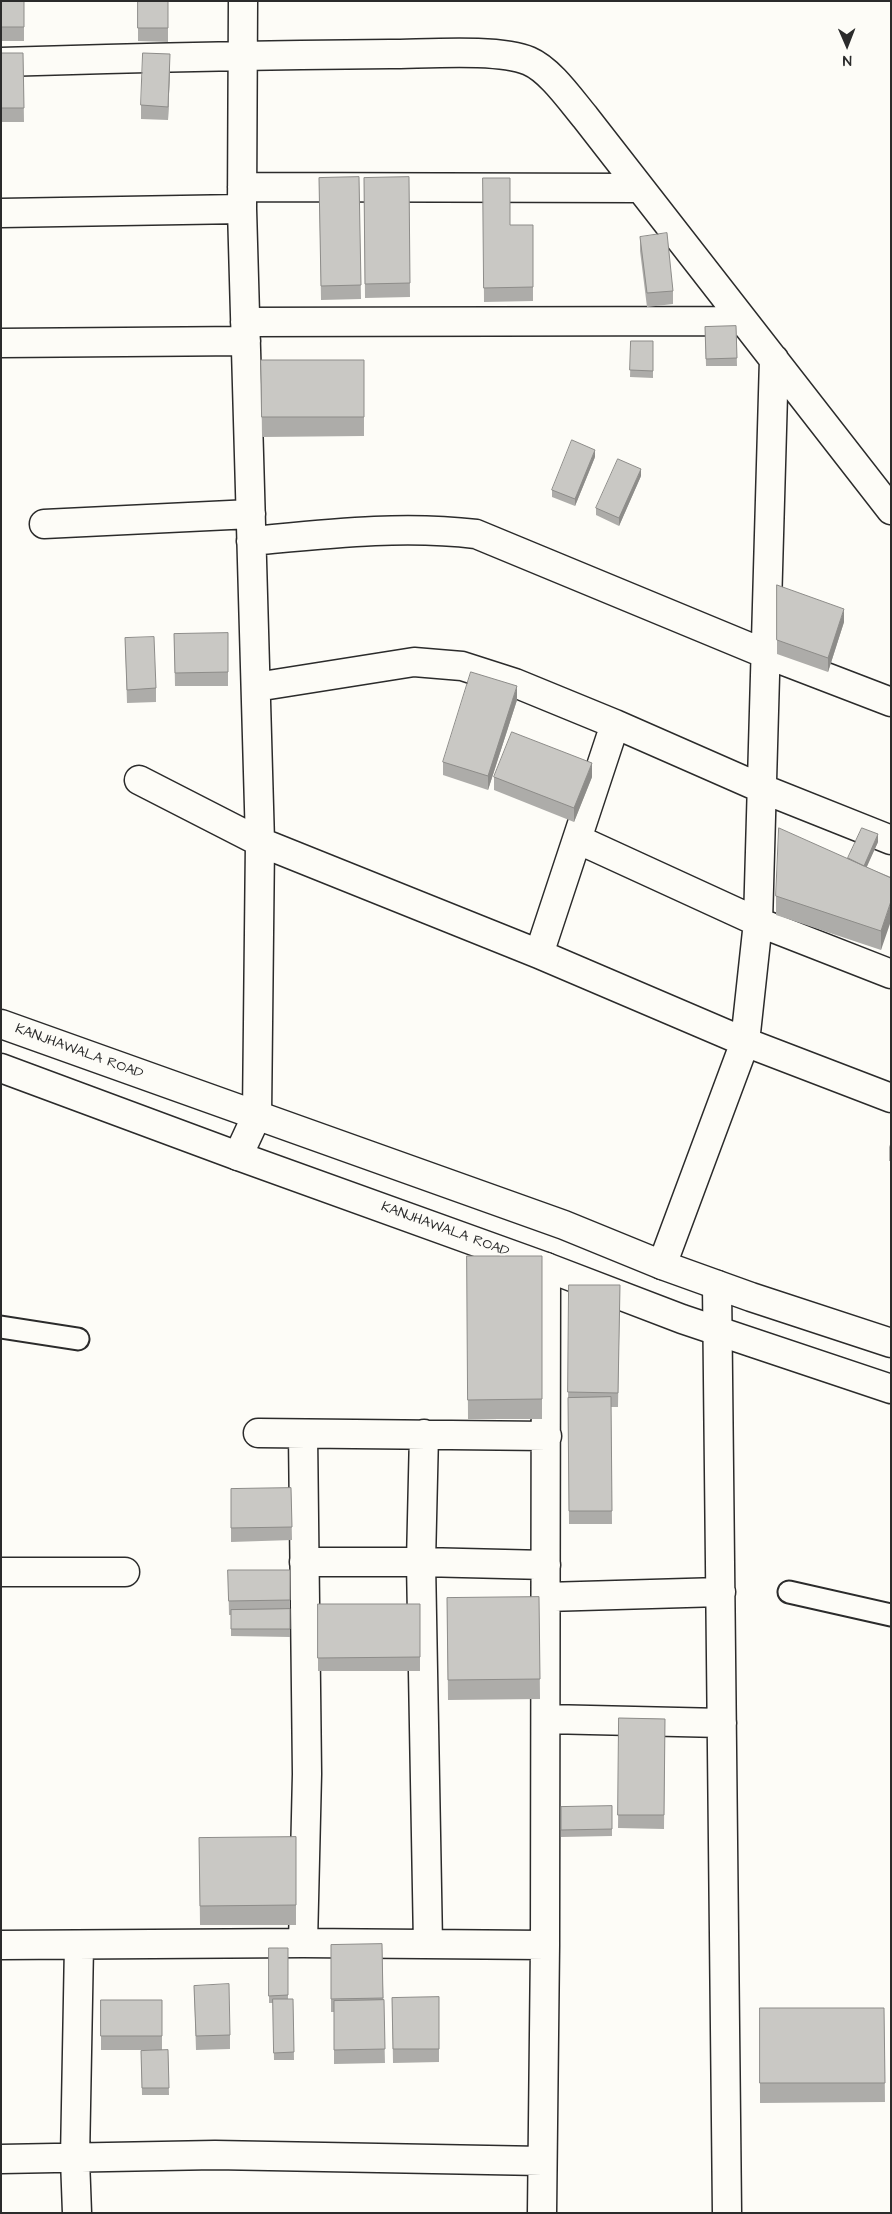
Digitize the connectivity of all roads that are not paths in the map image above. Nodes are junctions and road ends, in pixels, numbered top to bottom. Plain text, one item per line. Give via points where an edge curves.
1 (243, 1) edge
2 (243, 55) junction
3 (1, 62) edge
4 (639, 188) junction
5 (242, 198) junction
6 (1, 213) edge
7 (743, 321) junction
8 (246, 332) junction
9 (1, 343) edge
10 (774, 359) junction
11 (891, 510) edge
12 (251, 514) junction
13 (44, 524) dead end
14 (251, 541) junction
15 (766, 654) junction
16 (256, 687) junction
17 (891, 702) edge
18 (615, 724) junction
19 (139, 780) dead end
20 (763, 789) junction
21 (577, 839) junction
22 (891, 840) edge
23 (260, 842) junction
24 (758, 922) junction
25 (539, 954) junction
26 (891, 974) edge
27 (1, 1024) edge
28 (745, 1042) junction
29 (1, 1068) edge
30 (891, 1098) edge
31 (257, 1115) junction
32 (238, 1156) junction
33 (662, 1265) junction
34 (546, 1267) junction
35 (717, 1285) junction
36 (1, 1327) edge
37 (717, 1331) junction
38 (78, 1339) dead end
39 (891, 1343) edge
40 (891, 1389) edge
41 (258, 1433) dead end
42 (303, 1434) junction
43 (424, 1434) junction
44 (547, 1436) junction
45 (304, 1562) junction
46 (421, 1562) junction
47 (546, 1566) junction
48 (1, 1572) edge
49 (125, 1572) dead end
50 (721, 1592) junction
51 (790, 1592) dead end
52 (546, 1597) junction
53 (891, 1615) edge
54 (546, 1719) junction
55 (722, 1723) junction
56 (303, 1943) junction
57 (428, 1944) junction
58 (1, 1945) edge
59 (79, 1945) junction
60 (545, 1945) junction
61 (1, 2159) edge
62 (75, 2159) junction
63 (542, 2161) junction
64 (77, 2213) edge
65 (542, 2213) edge
66 (727, 2213) edge

1 - 2 street
2 - 3 street
2 - 4 street via 459,53 498,54 529,61 554,80
2 - 5 street
4 - 5 street
4 - 7 street
5 - 6 street
5 - 8 street
7 - 8 street
7 - 10 street
8 - 9 street
8 - 12 street
10 - 11 street
10 - 15 street
12 - 13 street
12 - 14 street
14 - 15 street via 402,529 476,534
14 - 16 street
15 - 17 street
15 - 20 street
16 - 18 street via 414,662 462,666
16 - 23 street
18 - 20 street
18 - 21 street
19 - 23 street
20 - 22 street
20 - 24 street
21 - 24 street
21 - 25 street
23 - 25 street
23 - 31 street
24 - 26 street
24 - 28 street
25 - 28 street
27 - 31 street, KANJHAWALA ROAD
28 - 30 street
28 - 33 street
29 - 32 street, KANJHAWALA ROAD
31 - 32 street
31 - 33 street, KANJHAWALA ROAD via 564,1225
32 - 34 street, KANJHAWALA ROAD
33 - 35 street, KANJHAWALA ROAD
34 - 37 street, KANJHAWALA ROAD
34 - 44 street
35 - 37 street
35 - 39 street, KANJHAWALA ROAD
36 - 38 lane
37 - 40 street, KANJHAWALA ROAD
37 - 50 street
41 - 42 street
42 - 43 street
42 - 45 street
43 - 44 street
43 - 46 street
44 - 47 street
45 - 46 street
45 - 56 street via 306,1774
46 - 47 street
46 - 57 street
47 - 52 street
48 - 49 street
50 - 52 street
50 - 55 street
51 - 53 lane
52 - 54 street
54 - 55 street
54 - 60 street
55 - 66 street
56 - 57 street
56 - 59 street
57 - 60 street
58 - 59 street
59 - 62 street
60 - 63 street
61 - 62 street
62 - 63 street via 214,2155
62 - 64 street
63 - 65 street

